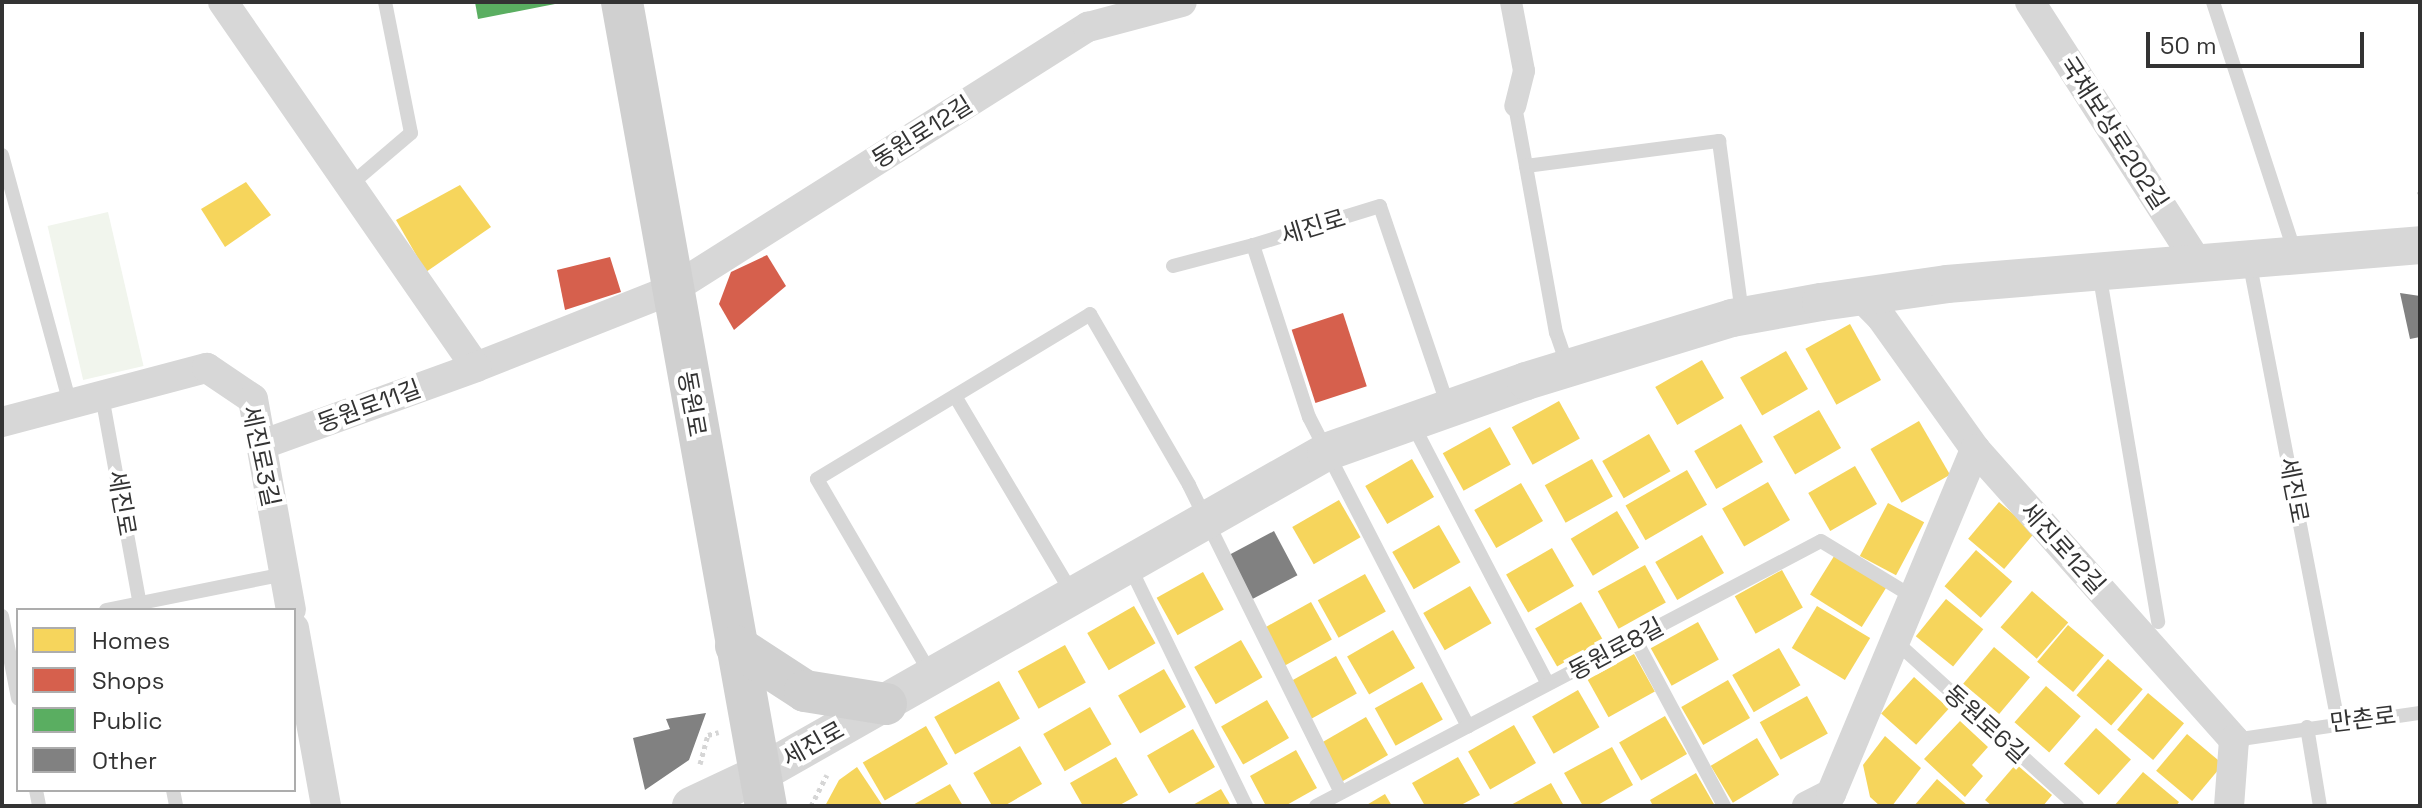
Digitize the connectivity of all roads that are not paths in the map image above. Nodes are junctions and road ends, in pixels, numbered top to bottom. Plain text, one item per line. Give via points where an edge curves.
1 (223, 2) edge
2 (385, 2) edge
3 (622, 2) edge
4 (1182, 2) edge
5 (1511, 2) edge
6 (2030, 2) edge
7 (2213, 2) edge
8 (1085, 14) edge
9 (1515, 106) joint
10 (2, 155) edge
11 (1526, 166) junction
12 (350, 185) junction
13 (1253, 245) junction
14 (2420, 245) edge
15 (2296, 256) junction
16 (2249, 259) junction
17 (2198, 264) junction
18 (1173, 266) dead end
19 (2099, 271) junction
20 (673, 289) junction
21 (1861, 297) junction
22 (1742, 316) junction
23 (476, 367) junction
24 (1568, 368) junction
25 (102, 396) junction
26 (955, 396) junction
27 (70, 404) junction
28 (1448, 406) junction
29 (1410, 419) junction
30 (2, 422) edge
31 (261, 445) junction
32 (1975, 449) junction
33 (1326, 452) junction
34 (1203, 521) junction
35 (1129, 565) junction
36 (284, 574) junction
37 (1073, 597) junction
38 (1913, 597) junction
39 (140, 606) edge
40 (291, 608) edge
41 (2, 616) edge
42 (2158, 622) dead end
43 (9, 633) edge
44 (296, 639) edge
45 (1635, 639) junction
46 (1895, 641) junction
47 (736, 646) junction
48 (932, 677) junction
49 (16, 684) edge
50 (1548, 684) junction
51 (886, 704) junction
52 (2420, 713) edge
53 (2338, 721) junction
54 (1468, 726) junction
55 (2307, 727) junction
56 (2234, 740) junction
57 (763, 790) edge
58 (1341, 793) junction
59 (1828, 802) edge
60 (326, 806) edge
61 (691, 806) edge
62 (1246, 806) edge
63 (1316, 806) edge
64 (1724, 806) edge
65 (2077, 806) edge
66 (2229, 806) edge
67 (2320, 806) edge

1 - 12 street
2 - 12 lane via 411,133
3 - 20 main road, 동원로
4 - 8 street, 동원로12길
5 - 9 street via 1524,71
6 - 17 street, 국채보상로202길
7 - 15 lane
8 - 20 street, 동원로12길
9 - 11 lane
10 - 27 lane
11 - 22 lane via 1719,141
11 - 24 lane via 1556,333
12 - 23 street
13 - 18 lane
13 - 28 lane, 세진로 via 1380,206
13 - 33 lane, 세진로 via 1309,417
14 - 15 street, 세진로
15 - 16 street, 세진로
16 - 17 street, 세진로
16 - 53 lane, 세진로
17 - 19 street, 세진로
19 - 21 street, 세진로
19 - 42 lane
20 - 23 street, 동원로11길
20 - 47 main road, 동원로
21 - 22 street, 세진로
21 - 32 street, 세진로12길
22 - 24 street, 세진로
23 - 31 street, 동원로11길
24 - 28 street, 세진로
25 - 27 street, 세진로3길
25 - 31 street, 세진로3길 via 207,368 253,399
25 - 39 lane, 세진로
26 - 34 lane via 1090,314 1189,485
26 - 37 lane
26 - 48 lane via 817,479
27 - 30 street, 세진로3길
28 - 29 street, 세진로
29 - 33 street, 세진로
29 - 50 lane
31 - 36 street, 세진로3길
32 - 38 street
32 - 56 street, 세진로12길
33 - 34 street, 세진로
33 - 54 lane, 세진로
34 - 35 street, 세진로
34 - 58 lane
35 - 37 street, 세진로
35 - 62 lane
36 - 39 lane
36 - 40 street, 세진로3길
37 - 48 street, 세진로
38 - 45 lane, 동원로8길 via 1821,541
38 - 46 street
41 - 43 lane
43 - 49 lane
44 - 60 street
45 - 50 lane, 동원로8길
45 - 64 lane
46 - 59 street
46 - 65 lane, 동원로6길
47 - 51 main road via 805,691
47 - 57 main road, 동원로
48 - 51 street, 세진로
50 - 54 lane, 동원로8길
51 - 57 street, 세진로
52 - 53 lane, 만촌로
53 - 55 lane, 만촌로
54 - 58 lane, 동원로8길
55 - 56 lane, 만촌로
55 - 67 lane, 만촌로
56 - 66 street
57 - 61 street, 세진로
58 - 63 lane, 동원로8길

